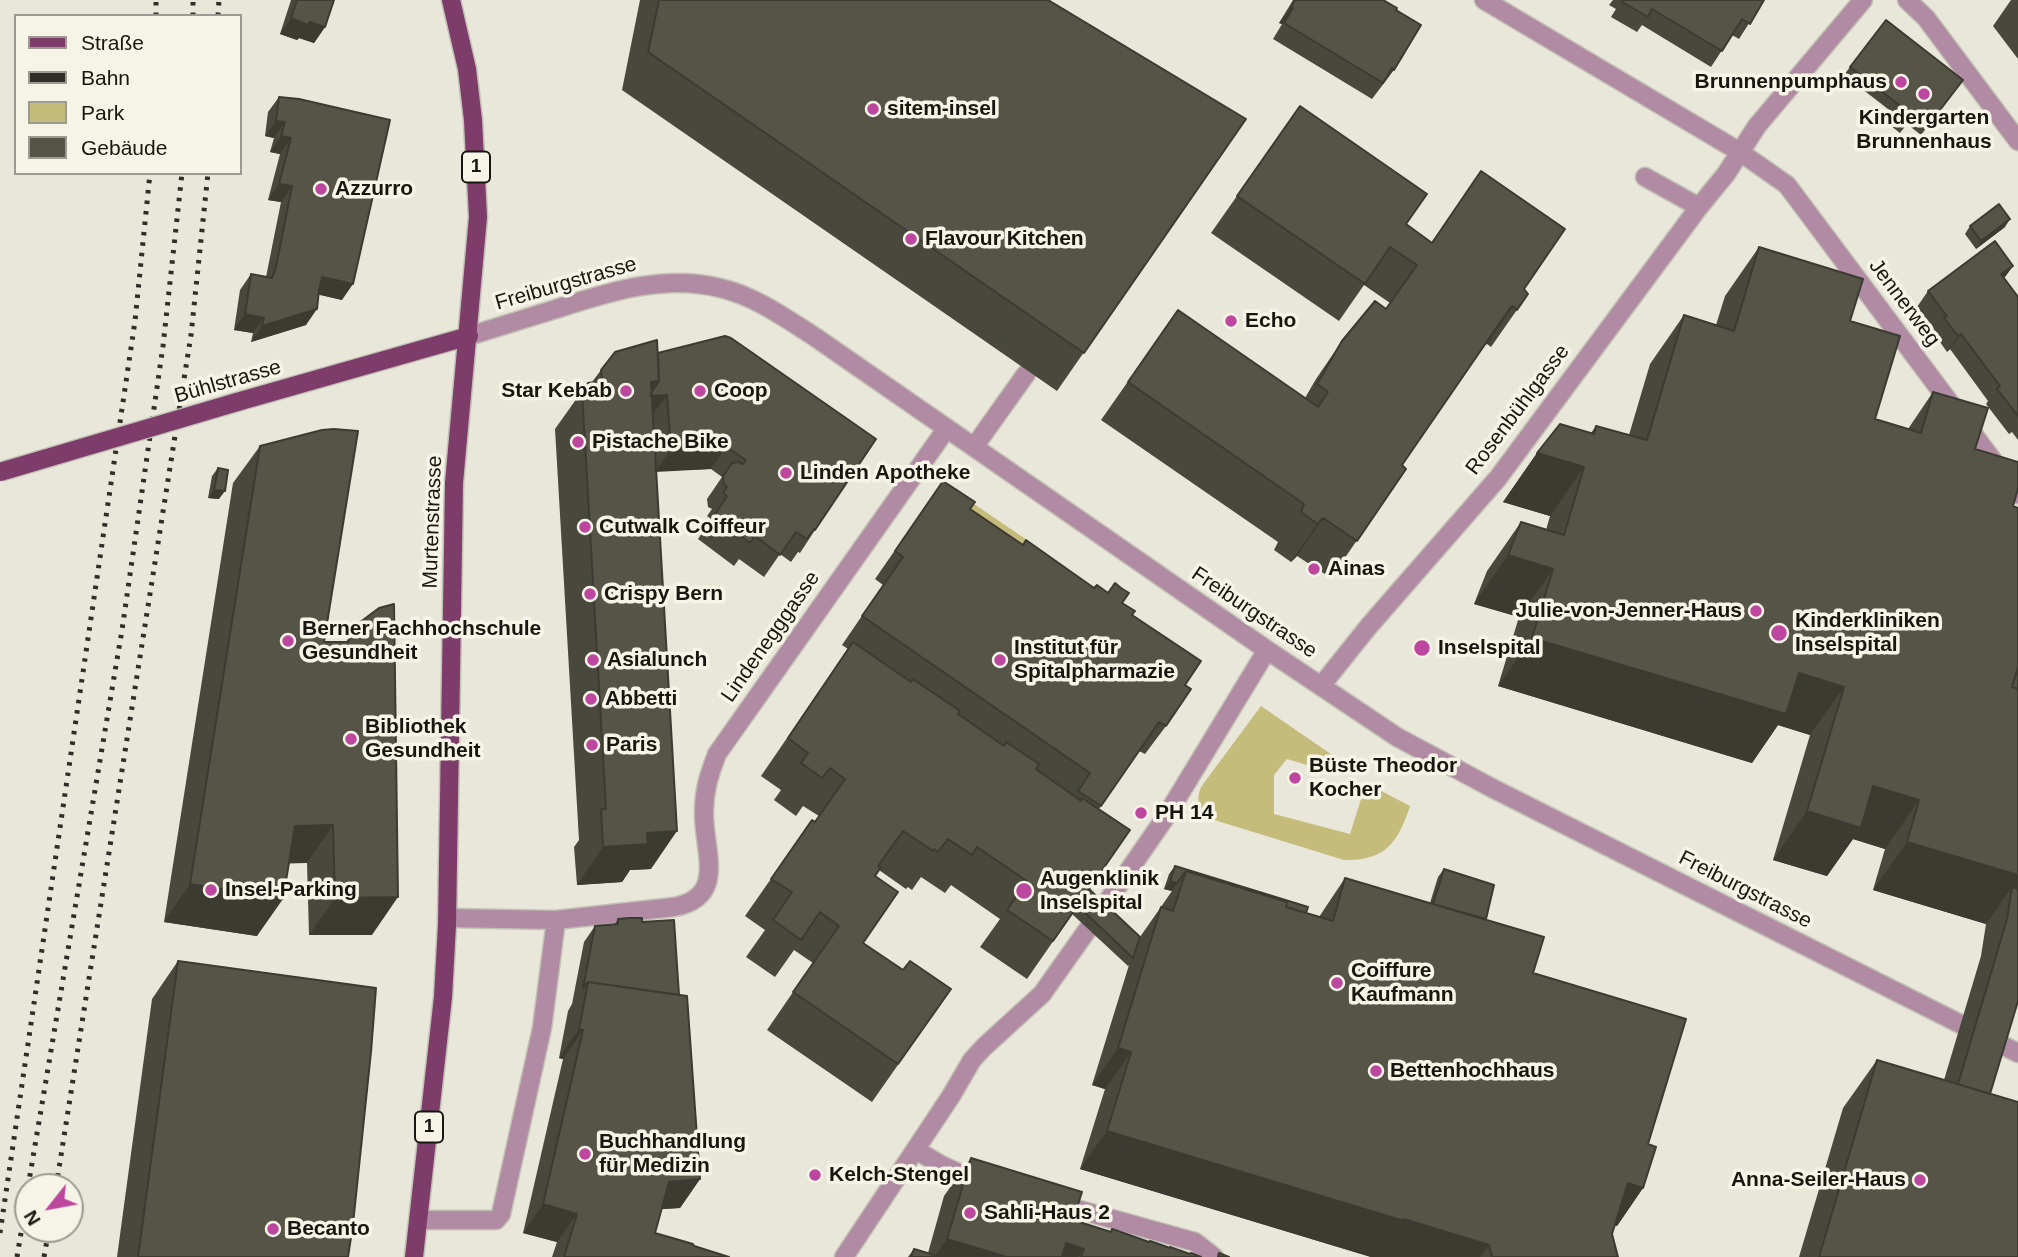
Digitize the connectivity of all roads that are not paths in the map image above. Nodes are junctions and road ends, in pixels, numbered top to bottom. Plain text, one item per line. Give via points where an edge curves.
1 (451, 0) edge
2 (1484, 0) edge
3 (1864, 0) edge
4 (1908, 0) edge
5 (2018, 141) edge
6 (1740, 152) junction
7 (1645, 177) dead end
8 (1699, 208) junction
9 (469, 336) junction
10 (1026, 374) dead end
11 (947, 428) junction
12 (974, 447) junction
13 (1984, 448) junction
14 (1976, 470) edge
15 (0, 472) edge
16 (2018, 494) edge
17 (1267, 650) junction
18 (1321, 686) junction
19 (1100, 912) edge
20 (447, 918) junction
21 (556, 920) junction
22 (1088, 929) edge
23 (2018, 1053) edge
24 (916, 1150) junction
25 (1000, 1188) edge
26 (1039, 1199) edge
27 (420, 1220) junction
28 (414, 1257) edge
29 (844, 1257) edge
30 (1214, 1257) edge

1 - 9 main road, Murtenstrasse / 1 via 474,120 478,217
2 - 6 street, Jennerweg
3 - 6 street, Rosenbühlgasse
4 - 5 street
6 - 8 street, Rosenbühlgasse
6 - 13 street, Jennerweg via 1787,185
7 - 8 street
8 - 18 street, Rosenbühlgasse via 1498,478
9 - 11 street, Freiburgstrasse via 652,284 719,288 778,313
9 - 15 main road, Bühlstrasse, bridge
9 - 20 main road, Murtenstrasse / 1 via 454,483
10 - 12 street
11 - 12 street, Freiburgstrasse
11 - 21 street, Lindenegggasse via 717,754 706,780 709,872 708,886 701,895 679,906
12 - 17 street, Freiburgstrasse
13 - 14 street
13 - 16 street, Jennerweg
17 - 18 street, Freiburgstrasse
17 - 19 street via 1165,818
18 - 23 street, Freiburgstrasse via 1440,761
20 - 21 street
20 - 27 main road, Murtenstrasse / 1
21 - 27 street via 542,1028 501,1214 496,1220
22 - 24 street via 1042,994 972,1060
24 - 25 street via 974,1181
24 - 29 street
26 - 30 street via 1195,1242
27 - 28 main road, Murtenstrasse / 1

